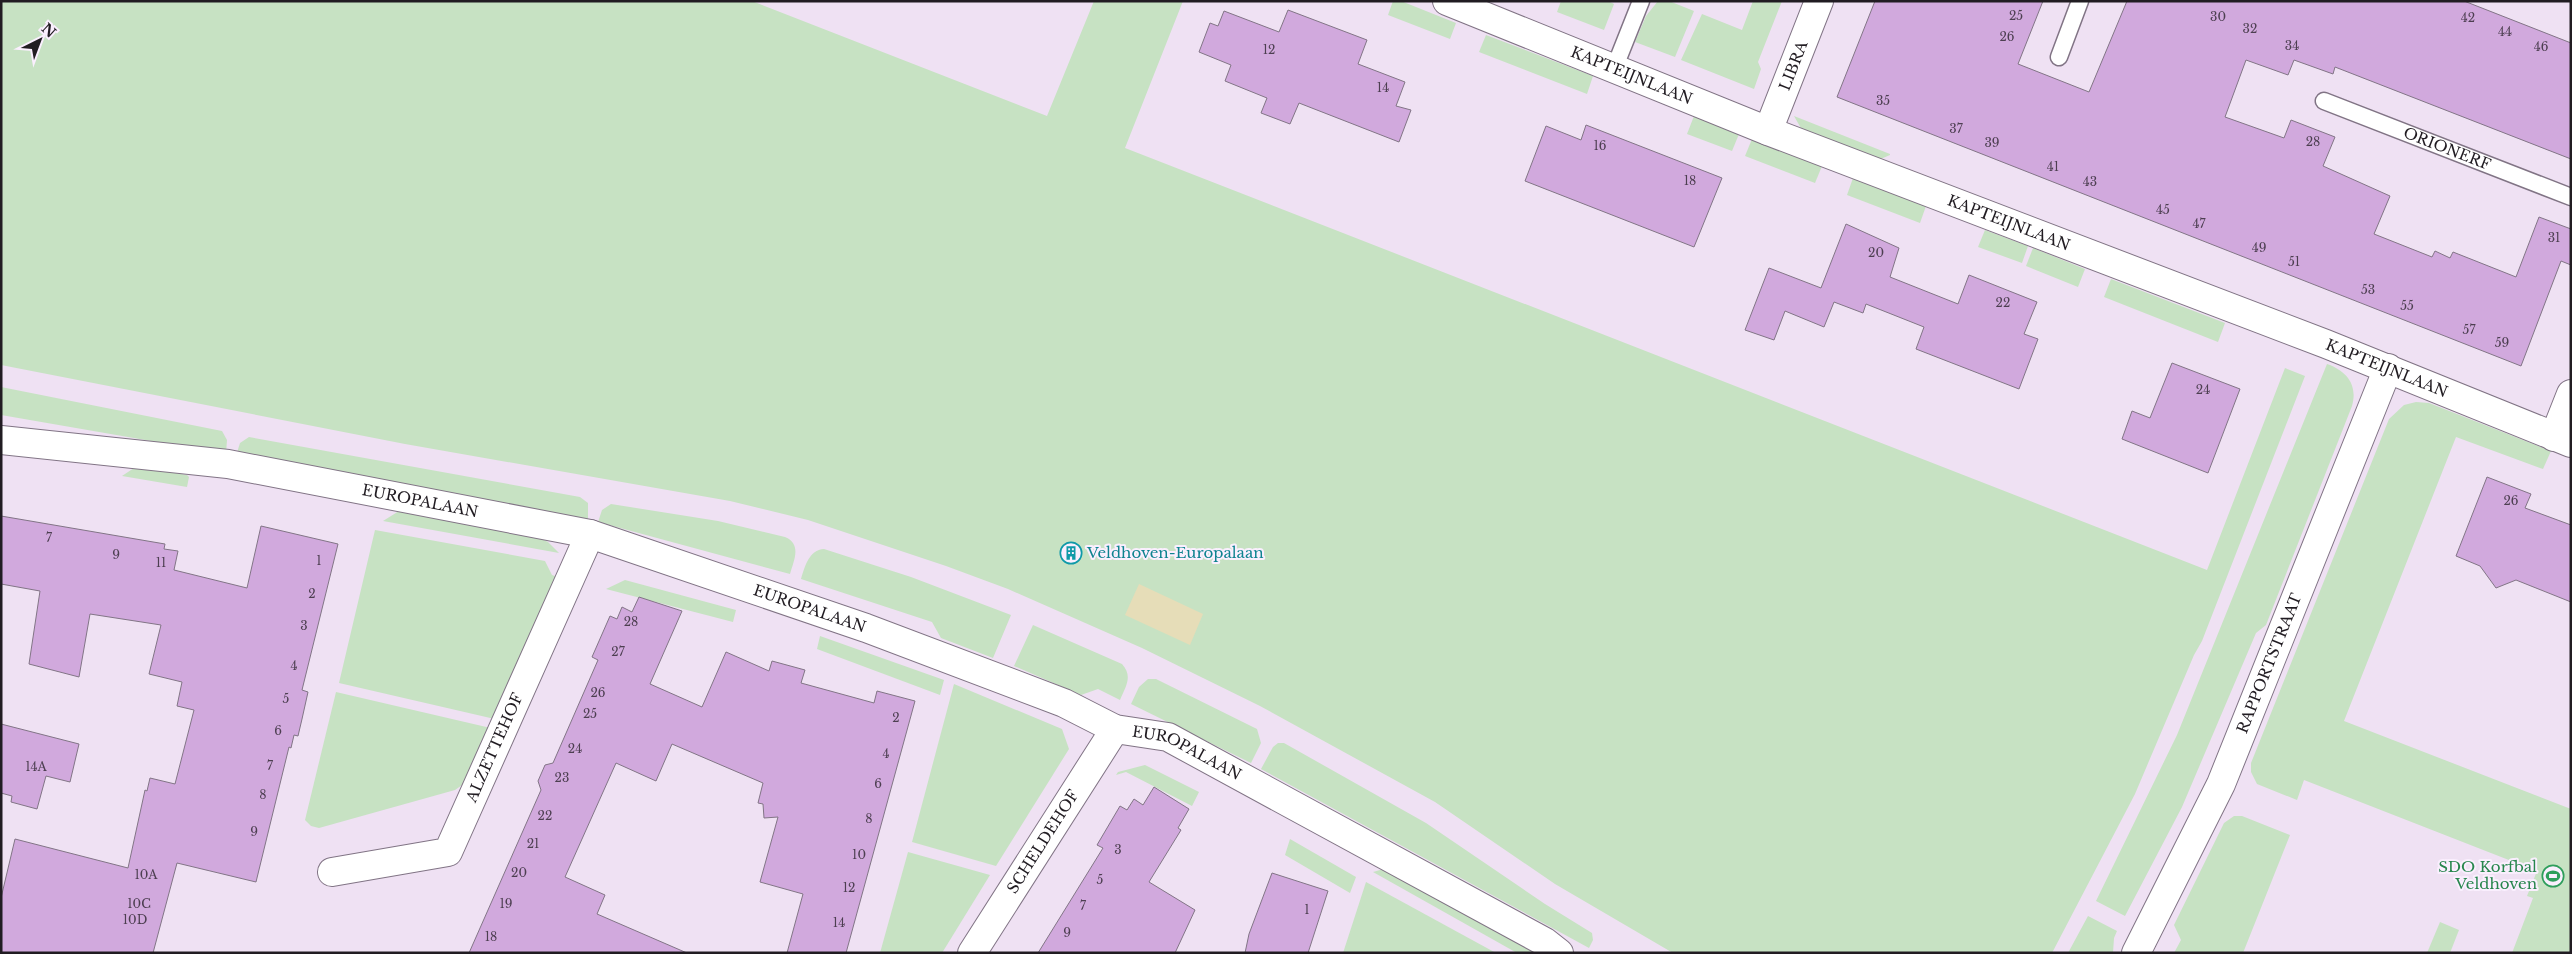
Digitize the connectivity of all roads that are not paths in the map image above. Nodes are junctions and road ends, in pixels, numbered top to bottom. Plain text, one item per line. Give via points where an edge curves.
1 (1447, 1) edge
2 (1641, 1) edge
3 (1819, 1) edge
4 (2080, 1) edge
5 (2059, 57) dead end
6 (1614, 69) junction
7 (2324, 101) dead end
8 (1768, 131) junction
9 (2571, 197) edge
10 (2388, 368) junction
11 (2571, 394) edge
12 (1, 440) edge
13 (2562, 440) edge
14 (590, 534) junction
15 (1115, 729) junction
16 (332, 872) dead end
17 (972, 953) edge
18 (1559, 953) edge
19 (2136, 953) edge

1 - 6 street, KAPTEIJNLAAN
2 - 6 lane
3 - 8 street, LIBRA
4 - 5 lane
6 - 8 street, KAPTEIJNLAAN
7 - 9 lane, ORIONERF
8 - 10 street, KAPTEIJNLAAN
10 - 13 street, KAPTEIJNLAAN
10 - 19 street, RAPPORTSTRAAT via 2221,784
11 - 13 street
12 - 14 street, EUROPALAAN via 228,464
14 - 15 street, EUROPALAAN via 866,628 1064,703
14 - 16 street, ALZETTEHOF via 448,852
15 - 17 street, SCHELDEHOF
15 - 18 street, EUROPALAAN via 1168,737 1545,942

